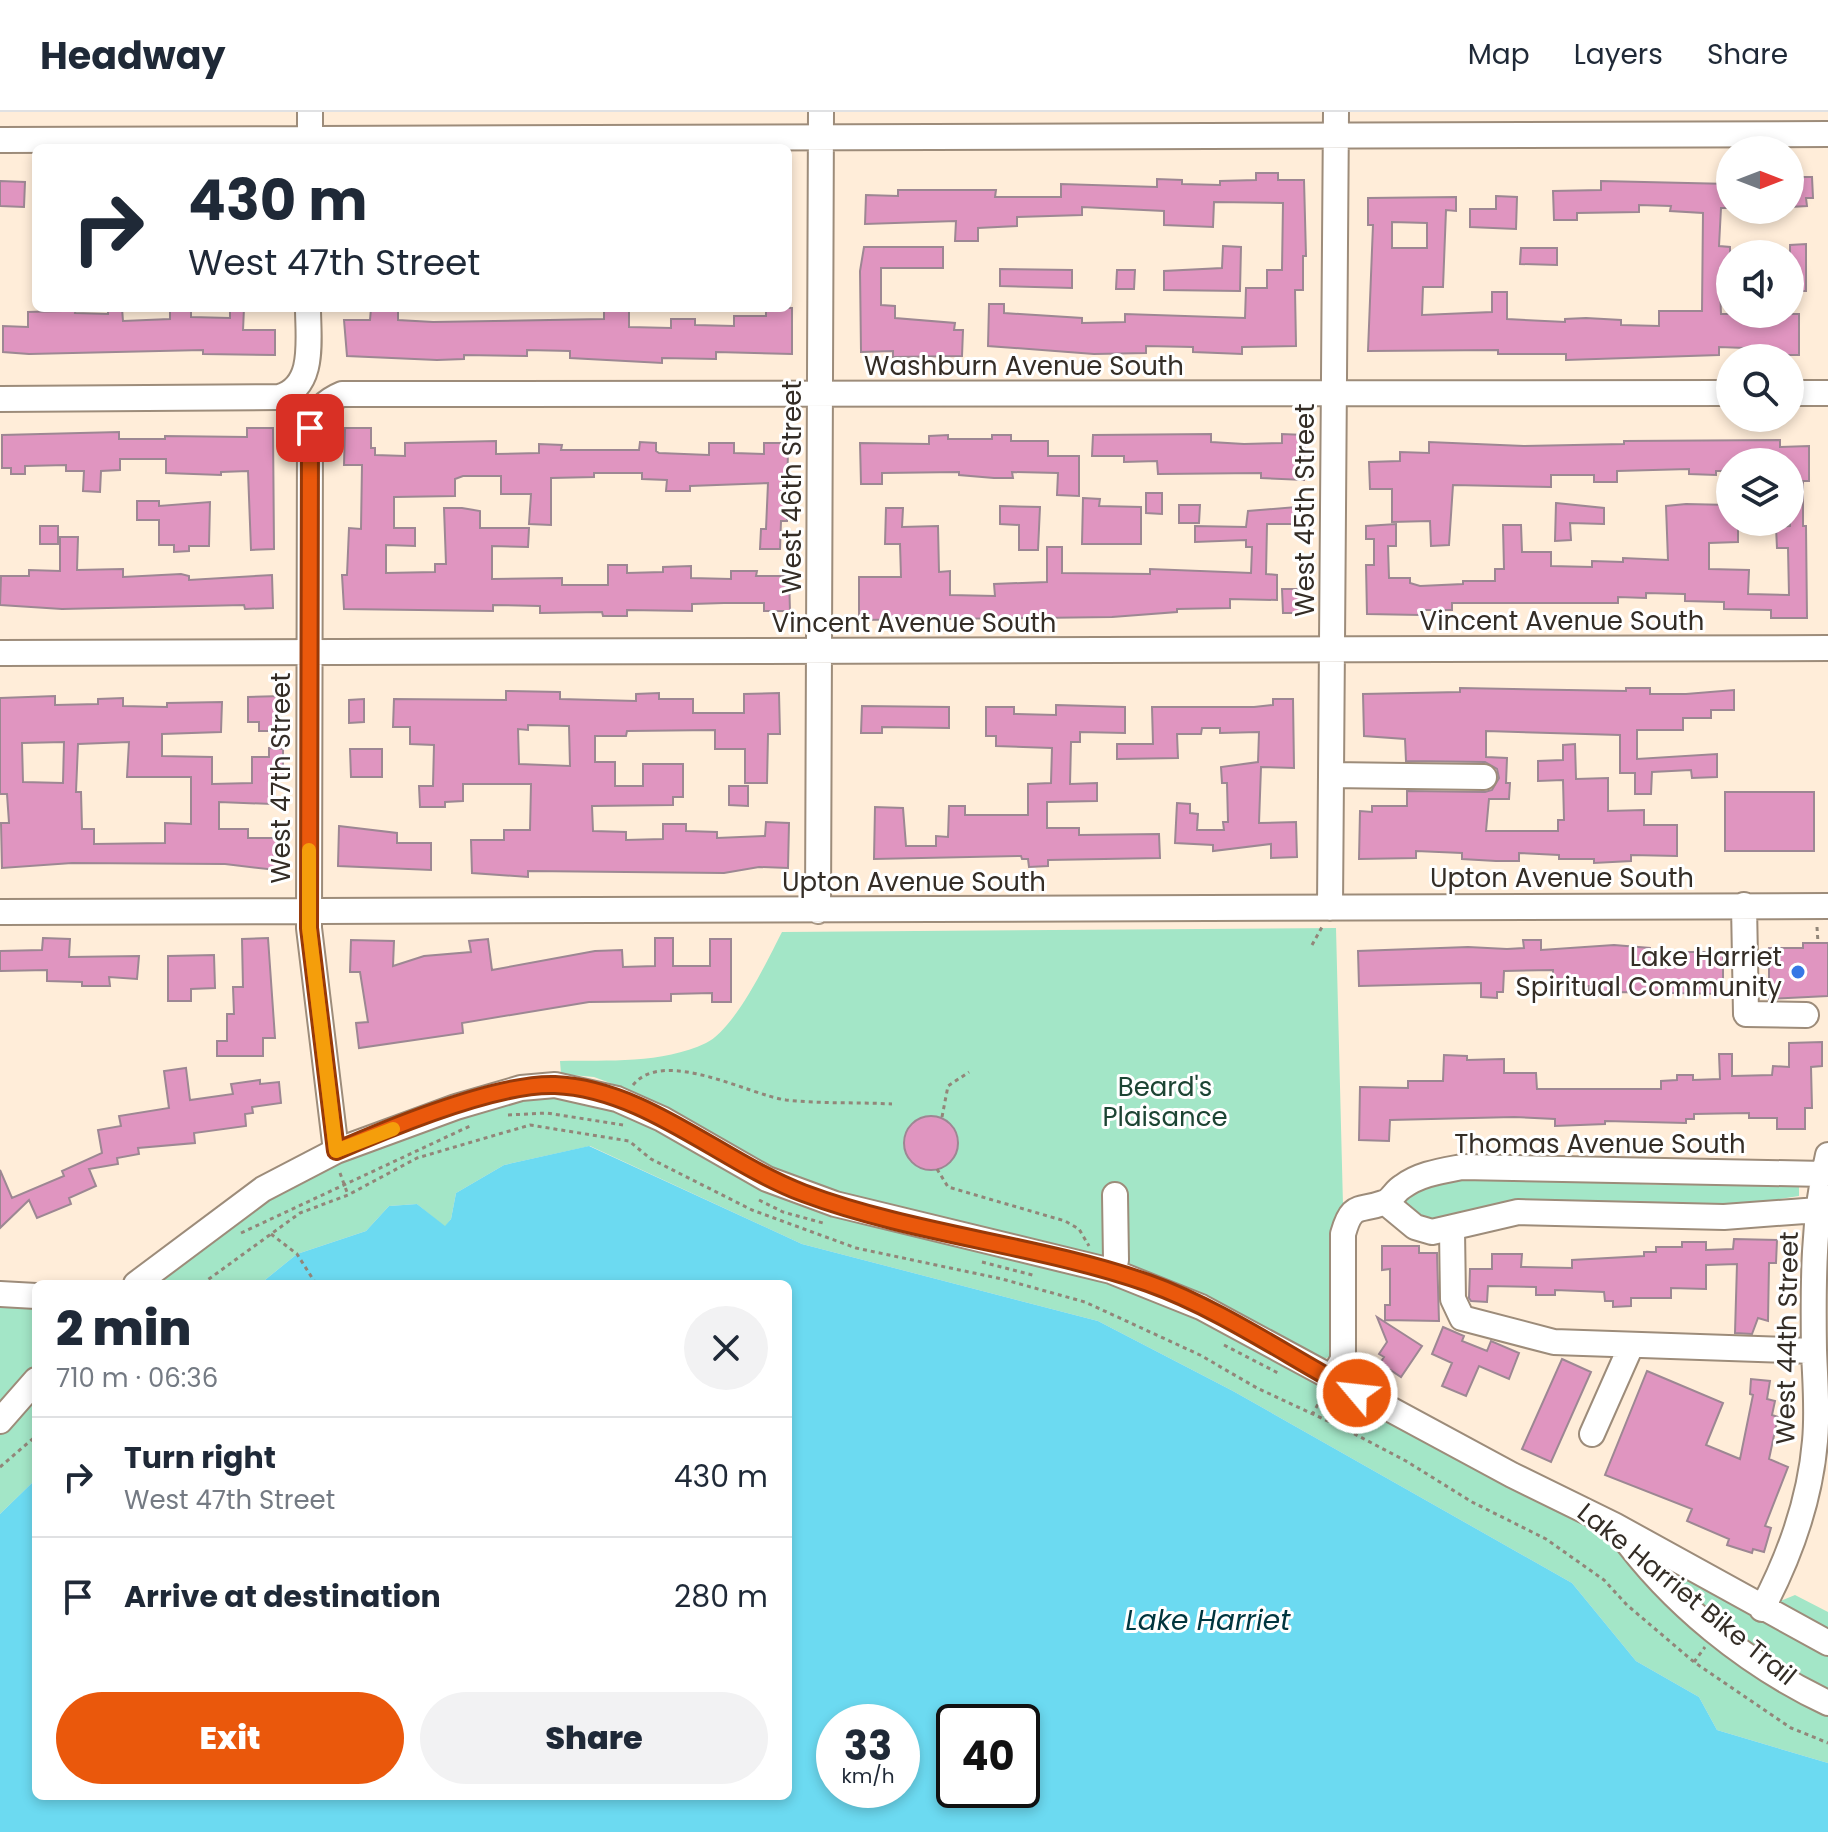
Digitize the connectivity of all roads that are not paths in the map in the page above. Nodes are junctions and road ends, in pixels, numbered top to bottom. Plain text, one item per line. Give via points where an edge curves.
1 (310, 112) edge
2 (821, 112) edge
3 (1336, 124) edge
4 (1828, 134) edge
5 (821, 137) junction
6 (0, 140) edge
7 (310, 143) edge
8 (308, 312) edge
9 (1334, 393) junction
10 (1716, 393) edge
11 (1804, 393) edge
12 (1828, 393) edge
13 (820, 395) junction
14 (0, 399) edge
15 (322, 406) joint
16 (1828, 648) edge
17 (1332, 650) junction
18 (820, 651) junction
19 (309, 652) junction
20 (0, 653) edge
21 (1331, 775) junction
22 (1484, 777) dead end
23 (1744, 905) junction
24 (309, 909) junction
25 (818, 911) junction
26 (0, 912) edge
27 (1823, 914) edge
28 (1327, 917) junction
29 (1806, 1015) dead end
30 (336, 1151) junction
31 (1826, 1164) edge
32 (1115, 1195) dead end
33 (1386, 1203) junction
34 (1818, 1210) junction
35 (1452, 1230) junction
36 (1111, 1271) junction
37 (141, 1280) edge
38 (0, 1294) edge
39 (32, 1296) edge
40 (1631, 1346) junction
41 (1814, 1351) junction
42 (1329, 1384) junction
43 (32, 1385) edge
44 (0, 1421) edge
45 (1592, 1434) dead end
46 (1614, 1525) junction
47 (1762, 1609) junction
48 (1828, 1643) edge
49 (1828, 1703) edge

1 - 7 street
2 - 5 street, West 46th Street
3 - 4 street
3 - 5 street
3 - 9 street, West 45th Street
5 - 7 street
5 - 13 street, West 46th Street
6 - 7 street
8 - 14 street via 307,361 300,385 291,394
9 - 10 street, Washburn Avenue South
9 - 13 street, Washburn Avenue South
9 - 17 street, West 45th Street
11 - 12 street
13 - 15 street, Washburn Avenue South via 342,394
13 - 18 street, West 46th Street
15 - 19 street, West 47th Street via 310,428
16 - 17 street, Vincent Avenue South
17 - 18 street, Vincent Avenue South
17 - 21 street, West 45th Street
18 - 19 street, Vincent Avenue South
18 - 25 street, West 46th Street
19 - 20 street, Vincent Avenue South
19 - 24 street, West 47th Street
21 - 22 street
21 - 28 street, West 45th Street
23 - 27 street, Upton Avenue South
23 - 28 street, Upton Avenue South
23 - 29 street via 1746,1014
24 - 25 street, Upton Avenue South
24 - 26 street, Upton Avenue South
24 - 30 street, West 47th Street
25 - 28 street, Upton Avenue South
30 - 36 street via 521,1088 555,1085 588,1090 623,1113 662,1119 767,1179 835,1204
30 - 37 street via 263,1189
31 - 33 street, Thomas Avenue South via 1462,1167 1426,1175 1401,1187
31 - 34 street, West 44th Street
32 - 36 street via 1116,1260
33 - 35 street via 1415,1227
33 - 42 street, Thomas Avenue South via 1361,1206 1349,1215 1343,1234 1343,1360
34 - 35 street via 1724,1217 1518,1212
34 - 41 street, West 44th Street
35 - 40 street via 1453,1299 1462,1318 1554,1342
36 - 42 street via 1201,1307
38 - 39 street
40 - 41 street
40 - 45 street
41 - 47 street, West 44th Street via 1815,1443 1806,1500
42 - 46 street
43 - 44 street
46 - 47 street
46 - 49 street via 1643,1564 1716,1632 1799,1690
47 - 48 street

